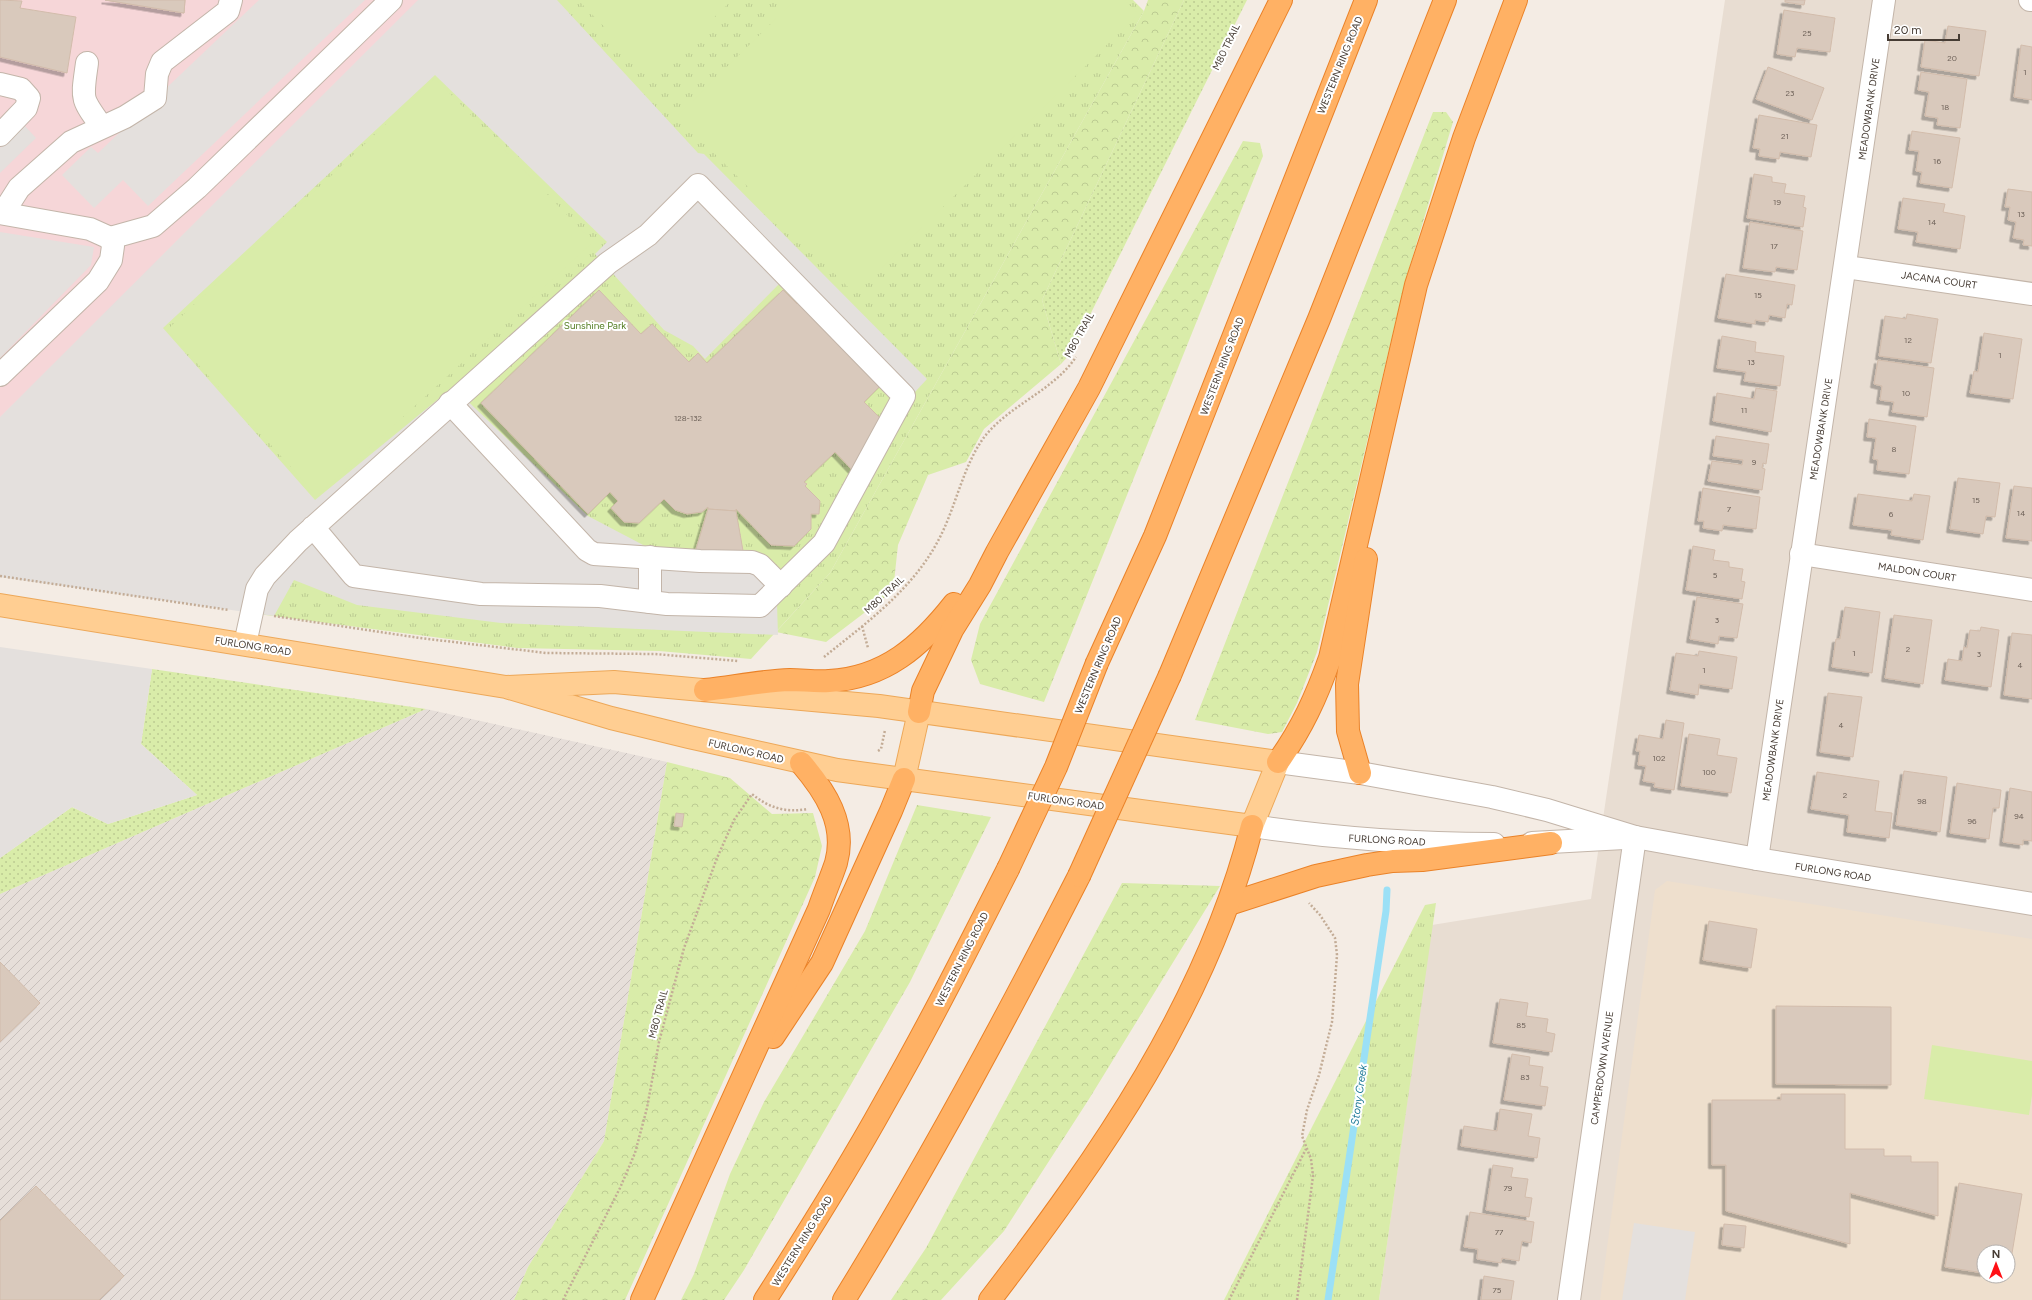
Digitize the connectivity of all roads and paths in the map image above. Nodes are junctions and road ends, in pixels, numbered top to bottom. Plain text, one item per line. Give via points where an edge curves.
1 (231, 0) edge
2 (391, 0) edge
3 (1281, 0) edge
4 (1366, 0) edge
5 (1445, 0) edge
6 (1516, 0) edge
7 (1884, 0) edge
8 (87, 63) dead end
9 (0, 84) edge
10 (102, 127) junction
11 (0, 134) edge
12 (1, 213) edge
13 (110, 238) junction
14 (1846, 267) junction
15 (2032, 294) edge
16 (1077, 356) dead end
17 (0, 375) edge
18 (450, 403) junction
19 (1389, 403) junction
20 (313, 527) junction
21 (997, 552) junction
22 (1801, 554) junction
23 (650, 557) junction
24 (0, 576) edge
25 (781, 586) junction
26 (2032, 590) edge
27 (650, 602) junction
28 (0, 605) edge
29 (251, 613) junction
30 (862, 626) junction
31 (863, 633) dead end
32 (245, 644) junction
33 (741, 661) dead end
34 (820, 661) dead end
35 (506, 687) junction
36 (705, 690) junction
37 (919, 712) junction
38 (1278, 762) junction
39 (801, 763) junction
40 (1360, 773) junction
41 (904, 779) junction
42 (812, 808) dead end
43 (1252, 826) junction
44 (1635, 837) junction
45 (1551, 843) junction
46 (1757, 859) junction
47 (1307, 901) dead end
48 (1230, 904) junction
49 (2032, 904) edge
50 (736, 1093) junction
51 (1306, 1148) junction
52 (563, 1300) edge
53 (642, 1300) edge
54 (764, 1300) edge
55 (844, 1300) edge
56 (990, 1300) edge
57 (1229, 1300) edge
58 (1297, 1300) edge
59 (1569, 1300) edge

1 - 10 street via 228,11 162,62 156,74 155,98 125,117
2 - 13 street via 197,188 153,226
3 - 21 highway via 1089,388
4 - 54 highway, WESTERN RING ROAD, bridge via 1155,536 1097,663 1056,767 944,996 884,1106
5 - 55 highway, bridge via 1319,319 1170,675 1079,876 940,1140
6 - 19 highway via 1464,138 1416,285
7 - 14 street, MEADOWBANK DRIVE
8 - 10 street via 83,98 85,105
9 - 11 street via 21,88 29,98 26,108
10 - 12 street via 72,142 19,188
12 - 13 street via 90,229
13 - 17 street via 113,246 111,260 98,281
14 - 15 street, JACANA COURT
14 - 22 street, MEADOWBANK DRIVE
16 - 30 path, M80 TRAIL via 1058,378 1003,416 984,437 957,494 943,532 925,564 900,593
18 - 20 street
18 - 23 street via 587,550 594,554
18 - 25 street via 608,263 648,235 698,185 904,396 824,544
19 - 38 highway via 1330,658 1314,703
19 - 40 highway via 1347,684 1348,732
20 - 27 street via 354,576 481,594 600,596
20 - 29 street via 265,576 257,589
21 - 36 highway via 937,626 911,650 880,670 836,680 788,680
21 - 37 highway via 980,586 948,637 923,691
22 - 26 street, MALDON COURT
22 - 46 street, MEADOWBANK DRIVE
23 - 25 street via 752,562 760,565
23 - 27 street
24 - 29 path
25 - 27 street via 760,606
28 - 32 main road, FURLONG ROAD
29 - 32 street
29 - 33 path via 420,638 546,653 655,654
30 - 31 path, M80 TRAIL
30 - 34 path
32 - 35 main road, FURLONG ROAD
35 - 36 main road, FURLONG ROAD via 614,682
35 - 39 main road, FURLONG ROAD via 611,718
36 - 37 main road, FURLONG ROAD
37 - 38 main road, FURLONG ROAD
37 - 41 main road
38 - 40 street, FURLONG ROAD
38 - 43 main road
39 - 41 main road, FURLONG ROAD
39 - 50 highway via 818,783 834,814 839,841 836,862 819,909
40 - 44 street, FURLONG ROAD via 1492,797 1547,810
41 - 43 main road, FURLONG ROAD
41 - 50 highway via 822,963
42 - 52 path, M80 TRAIL via 790,811 778,809 767,805 752,794 734,820 684,948 659,1042 647,1108 635,1153
43 - 45 street, FURLONG ROAD via 1342,838 1389,841
43 - 48 highway
44 - 45 street, FURLONG ROAD
44 - 46 street, FURLONG ROAD
44 - 59 street, CAMPERDOWN AVENUE
45 - 48 highway via 1422,860 1367,864 1316,876
46 - 49 street, FURLONG ROAD
47 - 51 path via 1335,938 1337,955 1332,1022 1302,1136
48 - 56 highway via 1197,980 1171,1031 1111,1131 1051,1220
50 - 53 highway
51 - 57 path
51 - 58 path via 1311,1159 1313,1176

